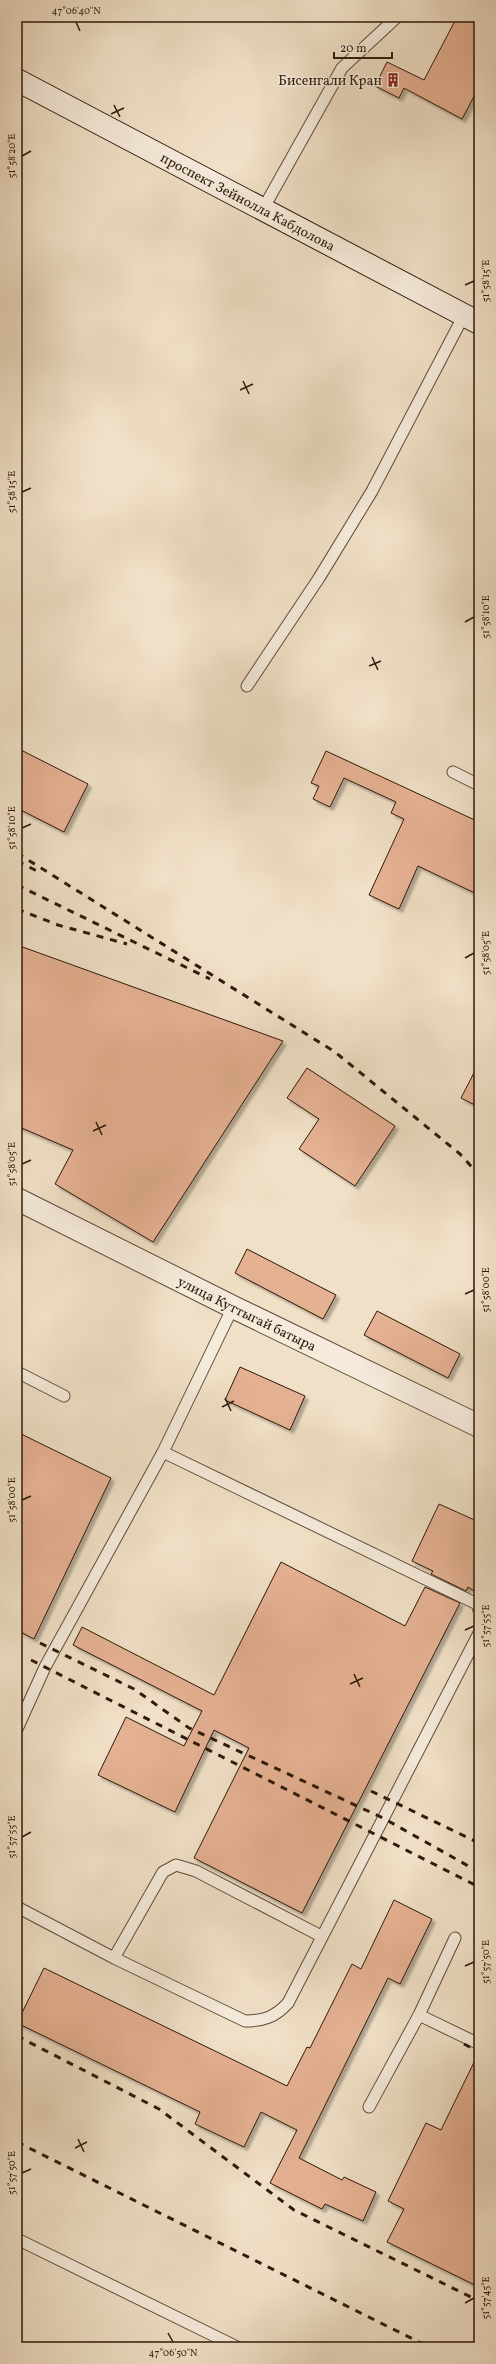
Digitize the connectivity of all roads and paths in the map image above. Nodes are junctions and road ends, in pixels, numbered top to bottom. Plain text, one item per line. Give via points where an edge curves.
1 (397, 17) edge
2 (17, 80) edge
3 (263, 209) junction
4 (475, 319) edge
5 (247, 686) dead end
6 (454, 772) dead end
7 (479, 785) edge
8 (17, 1199) edge
9 (233, 1307) junction
10 (17, 1372) edge
11 (64, 1396) dead end
12 (479, 1426) edge
13 (163, 1452) junction
14 (479, 1610) edge
15 (479, 1633) edge
16 (17, 1729) edge
17 (17, 1907) edge
18 (322, 1936) junction
19 (455, 1938) dead end
20 (114, 1958) junction
21 (419, 2015) junction
22 (479, 2044) edge
23 (369, 2107) dead end
24 (17, 2239) edge
25 (237, 2347) edge

1 - 3 lane via 342,68
2 - 3 street, проспект Зейнолла Кабдолова
3 - 4 street, проспект Зейнолла Кабдолова
4 - 5 lane via 319,578
6 - 7 lane
8 - 9 street, улица Куттыгай батыра
9 - 12 street, улица Куттыгай батыра
9 - 13 lane
10 - 11 lane
13 - 14 lane via 476,1604
13 - 16 lane via 45,1667
15 - 18 lane
17 - 20 lane
18 - 20 lane via 288,2004 277,2015 260,2021 245,2021
18 - 20 lane via 196,1871 176,1865 163,1872
19 - 21 lane
21 - 22 lane
21 - 23 lane
24 - 25 lane

